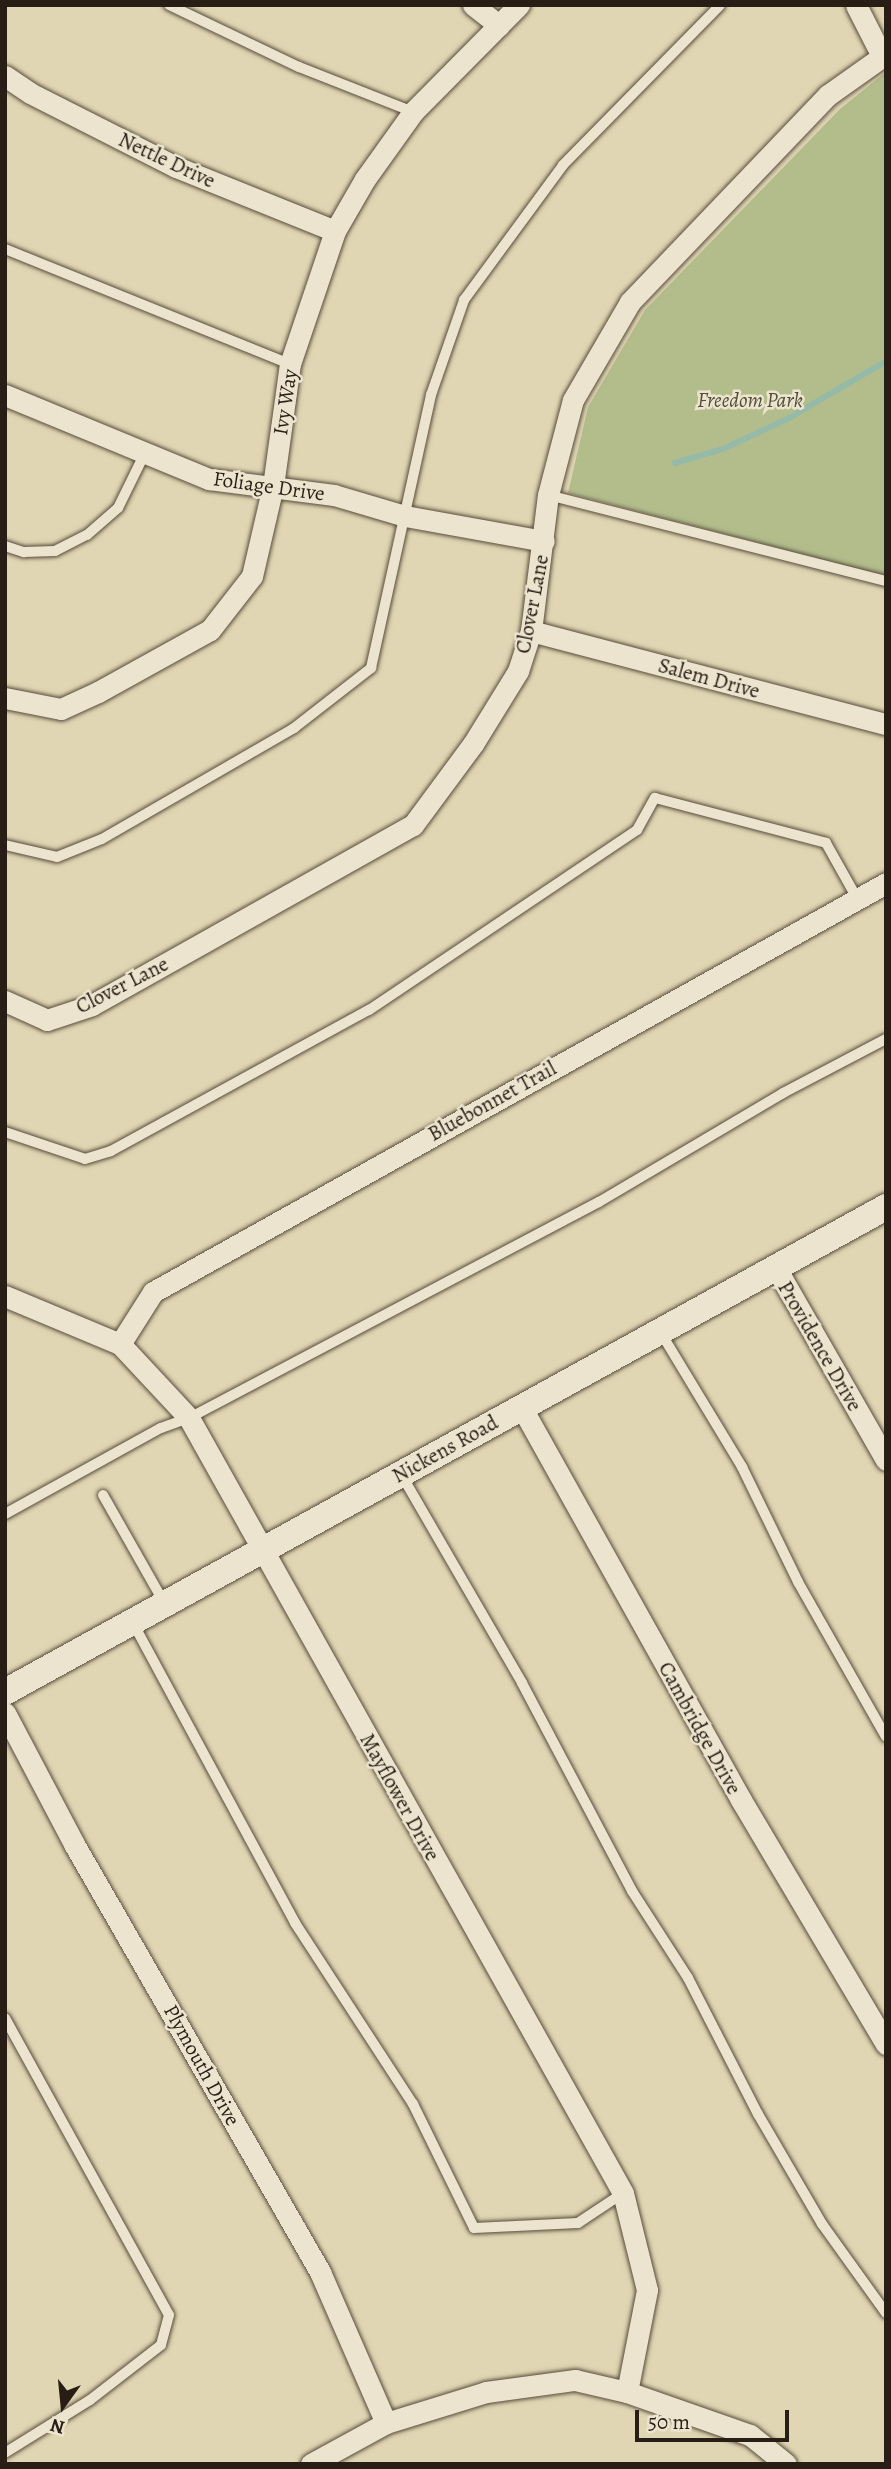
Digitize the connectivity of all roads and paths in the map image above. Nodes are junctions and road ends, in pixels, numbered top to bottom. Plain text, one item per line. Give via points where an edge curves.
1 (169, 5) edge
2 (473, 5) edge
3 (519, 5) edge
4 (720, 5) edge
5 (856, 5) edge
6 (499, 25) junction
7 (884, 55) edge
8 (5, 76) edge
9 (413, 112) junction
10 (335, 231) junction
11 (5, 249) edge
12 (290, 364) junction
13 (5, 395) edge
14 (145, 453) junction
15 (273, 486) junction
16 (548, 495) junction
17 (405, 516) junction
18 (544, 541) junction
19 (5, 546) edge
20 (886, 581) edge
21 (531, 631) junction
22 (5, 698) edge
23 (886, 724) edge
24 (5, 845) edge
25 (886, 883) edge
26 (858, 900) junction
27 (5, 1001) edge
28 (886, 1039) edge
29 (5, 1132) edge
30 (886, 1207) edge
31 (776, 1268) junction
32 (5, 1296) edge
33 (660, 1331) junction
34 (120, 1344) junction
35 (522, 1408) junction
36 (188, 1418) junction
37 (886, 1460) edge
38 (401, 1474) junction
39 (103, 1495) dead end
40 (5, 1514) edge
41 (262, 1549) junction
42 (165, 1604) junction
43 (133, 1622) junction
44 (5, 1692) edge
45 (5, 1713) edge
46 (886, 1737) edge
47 (5, 2018) edge
48 (886, 2044) edge
49 (623, 2193) junction
50 (886, 2313) edge
51 (627, 2392) junction
52 (386, 2423) junction
53 (5, 2453) edge
54 (311, 2464) edge
55 (786, 2464) edge

1 - 9 lane via 299,66
2 - 6 street
3 - 6 street, Ivy Way
4 - 17 lane via 564,165 464,300 431,395
5 - 7 street
6 - 9 street, Ivy Way
7 - 16 street, Clover Lane via 828,95 630,302 573,400
8 - 10 street, Nettle Drive via 176,167
9 - 10 street, Ivy Way via 365,178
10 - 12 street, Ivy Way
11 - 12 lane
12 - 15 street, Ivy Way
13 - 14 street, Foliage Drive
14 - 15 street, Foliage Drive via 209,479
14 - 19 lane via 118,508 87,535 55,551 24,552
15 - 17 street, Foliage Drive via 334,495
15 - 22 street, Ivy Way via 252,576 210,630 61,709
16 - 18 street, Clover Lane
16 - 20 lane
17 - 18 street, Foliage Drive
17 - 24 lane via 371,668 294,728 102,839 57,857
18 - 21 street, Clover Lane
21 - 23 street, Salem Drive
21 - 27 street, Clover Lane via 518,671 473,744 413,825 92,1005 47,1020
25 - 26 street, Bluebonnet Trail
26 - 29 lane via 826,844 655,798 637,830 369,1010 111,1151 85,1158
26 - 34 street, Bluebonnet Trail via 153,1292
28 - 36 lane via 783,1093 598,1202
30 - 31 street, Nickens Road
31 - 33 street, Nickens Road
31 - 37 street, Providence Drive
32 - 34 street, Mayflower Drive
33 - 35 street, Nickens Road
33 - 46 lane via 742,1467 798,1582
34 - 36 street, Mayflower Drive
35 - 38 street, Nickens Road
35 - 48 street, Cambridge Drive via 741,1800
36 - 40 lane via 161,1428
36 - 41 street, Mayflower Drive
38 - 41 street, Nickens Road
38 - 50 lane via 522,1683 632,1891 688,1978 758,2114 822,2224
39 - 42 lane
41 - 42 street, Nickens Road
41 - 49 street, Mayflower Drive
42 - 43 street, Nickens Road
43 - 44 street, Nickens Road
43 - 49 lane via 295,1923 413,2104 474,2228 578,2223
45 - 52 street, Plymouth Drive via 74,1844 320,2272
47 - 53 lane via 169,2315 161,2345 90,2400
49 - 51 street, Mayflower Drive via 647,2290
51 - 52 street via 575,2380 486,2392
51 - 55 street via 750,2435
52 - 54 street

